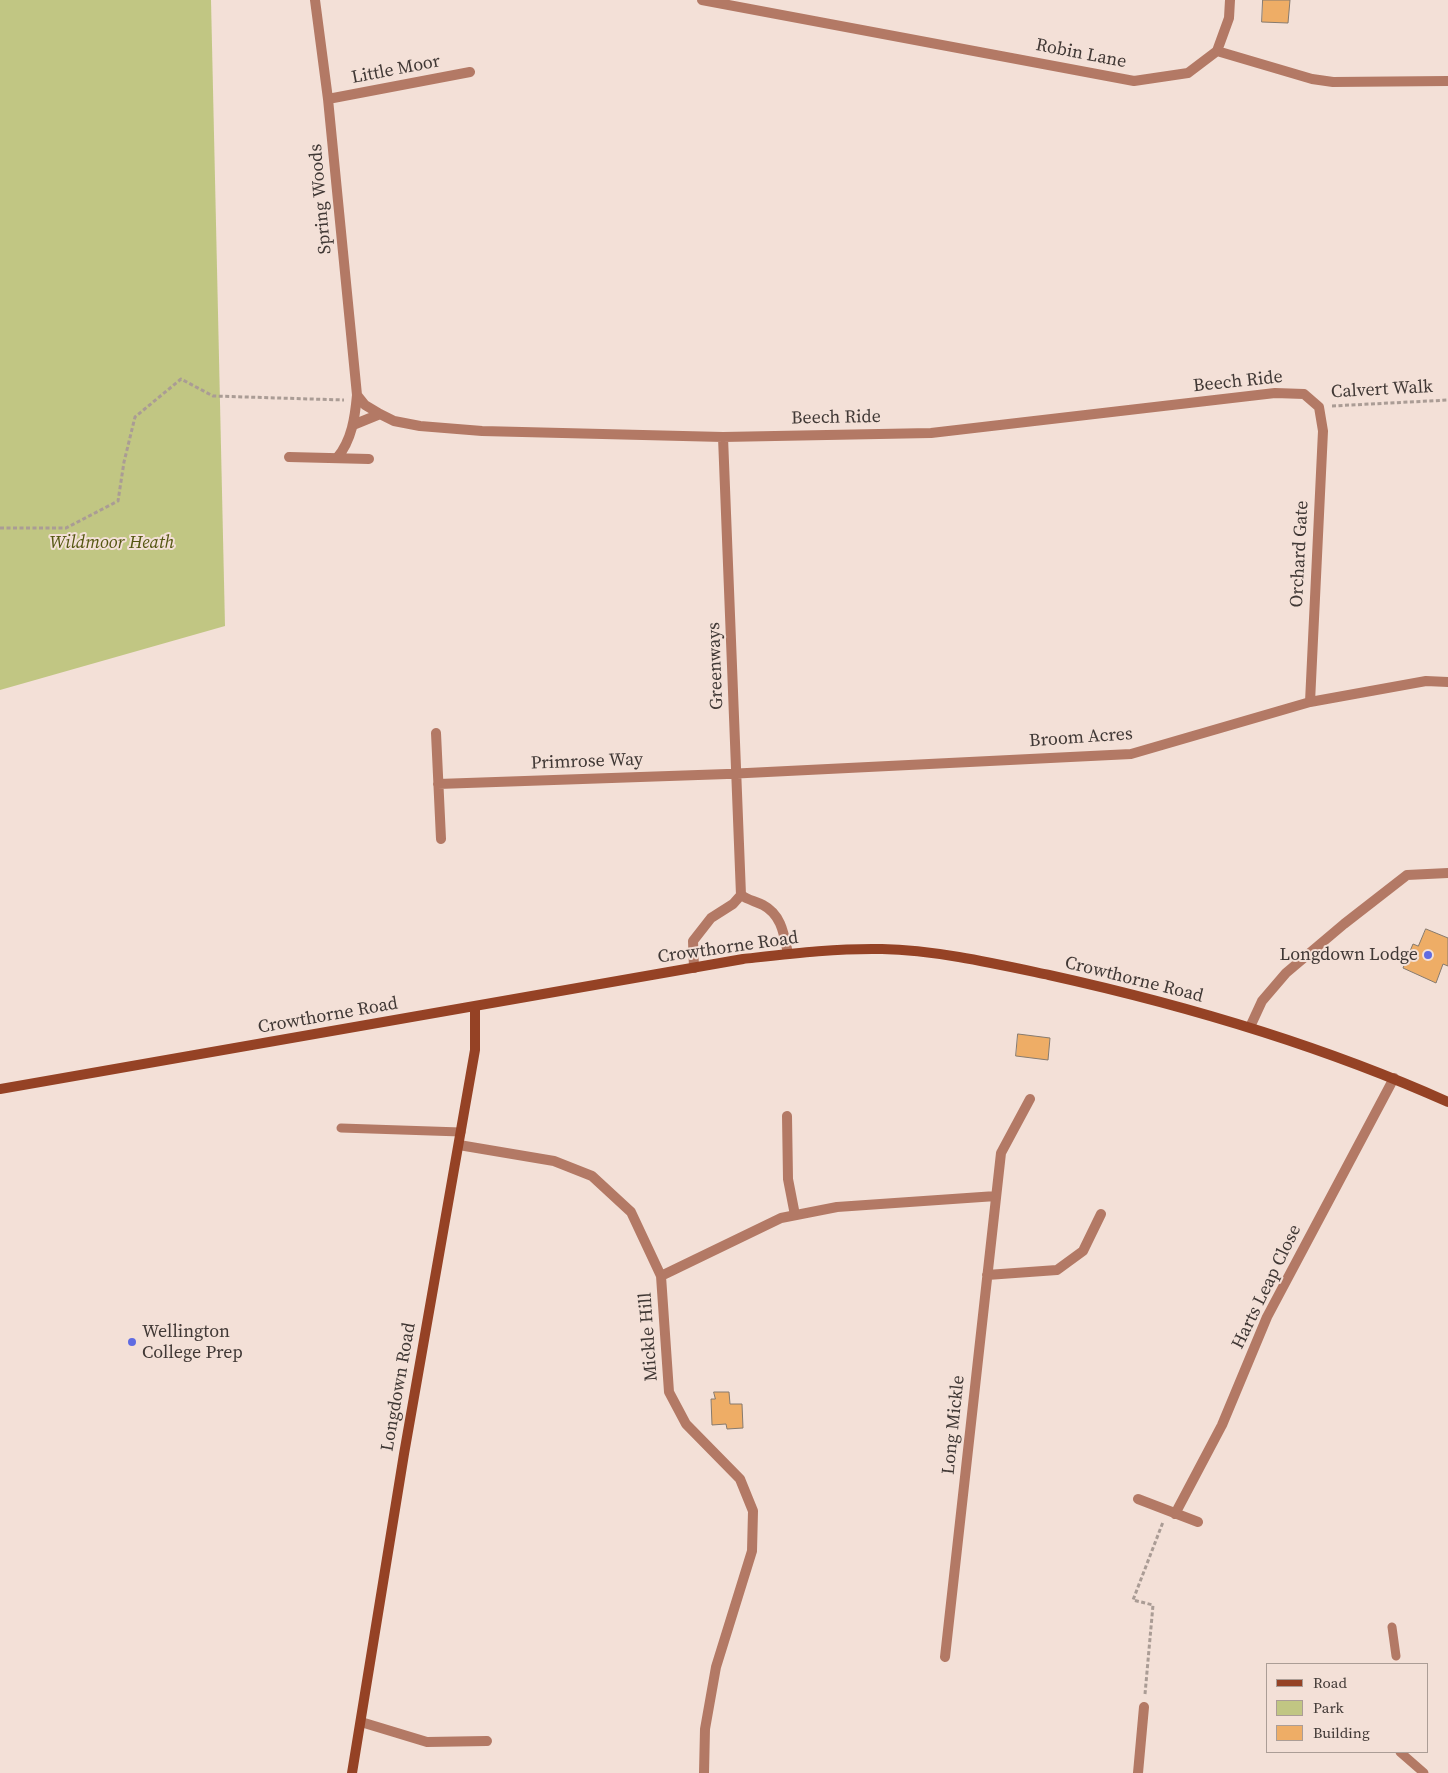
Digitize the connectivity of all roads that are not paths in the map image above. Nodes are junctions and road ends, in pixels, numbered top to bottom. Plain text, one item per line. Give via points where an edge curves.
1 (315, 0) edge
2 (702, 0) edge
3 (1230, 0) edge
4 (1218, 51) junction
5 (470, 72) dead end
6 (1448, 80) edge
7 (328, 100) junction
8 (357, 395) junction
9 (1318, 407) joint
10 (380, 414) junction
11 (353, 425) junction
12 (723, 437) junction
13 (289, 457) dead end
14 (337, 458) junction
15 (369, 459) dead end
16 (1448, 682) edge
17 (1310, 702) junction
18 (436, 733) dead end
19 (737, 772) junction
20 (438, 784) junction
21 (440, 839) dead end
22 (1448, 873) edge
23 (741, 895) junction
24 (788, 954) junction
25 (694, 968) junction
26 (475, 1007) junction
27 (1250, 1027) junction
28 (1394, 1078) junction
29 (0, 1089) edge
30 (1030, 1099) dead end
31 (1448, 1102) edge
32 (787, 1116) dead end
33 (341, 1128) dead end
34 (461, 1132) junction
35 (458, 1145) junction
36 (996, 1196) junction
37 (1101, 1214) dead end
38 (795, 1216) junction
39 (987, 1275) junction
40 (661, 1276) junction
41 (1138, 1499) dead end
42 (1171, 1512) junction
43 (1198, 1522) dead end
44 (1392, 1628) dead end
45 (1396, 1656) dead end
46 (945, 1657) dead end
47 (1144, 1707) road end
48 (361, 1722) junction
49 (488, 1741) dead end
50 (1401, 1753) edge
51 (352, 1773) edge
52 (704, 1773) edge
53 (1138, 1773) edge
54 (1424, 1773) edge

1 - 7 street, Spring Woods
2 - 4 street, Robin Lane via 1134,81 1188,73
3 - 4 street via 1229,18
4 - 6 street via 1312,79 1333,82
5 - 7 street, Little Moor
7 - 8 street, Spring Woods
8 - 10 street, Beech Ride via 365,405
8 - 11 street, Spring Woods
9 - 12 street, Beech Ride via 1304,394 1292,392 931,433
9 - 17 street, Orchard Gate via 1322,431
10 - 11 street
10 - 12 street, Beech Ride via 420,426 482,431
11 - 14 street, Spring Woods via 344,450
12 - 19 street, Greenways
13 - 14 street
14 - 15 street
16 - 17 street, Broom Acres via 1426,681
17 - 19 street, Broom Acres via 1131,754
18 - 20 street
19 - 20 street, Primrose Way
19 - 23 street, Greenways
20 - 21 street
22 - 27 street via 1407,875 1286,973 1262,1001
23 - 24 street via 763,905 776,916
23 - 25 street via 711,918 693,941
24 - 25 street, Crowthorne Road
24 - 27 street, Crowthorne Road via 882,949 978,960 1093,985
25 - 26 street, Crowthorne Road
26 - 29 street, Crowthorne Road
26 - 34 street, Longdown Road via 475,1050
27 - 28 street, Crowthorne Road
28 - 31 street, Crowthorne Road
28 - 42 street, Harts Leap Close via 1267,1317 1222,1425
30 - 36 street, Long Mickle via 1001,1153
32 - 38 street via 788,1179
33 - 34 lane
34 - 35 street, Longdown Road
35 - 40 street, Mickle Hill via 554,1161 592,1176 631,1212
35 - 48 street, Longdown Road
36 - 38 street via 837,1207
36 - 39 street, Long Mickle
37 - 39 street via 1083,1250 1057,1270
38 - 40 street via 781,1218
39 - 46 street, Long Mickle
40 - 52 street, Mickle Hill via 669,1392 686,1424 740,1479 753,1511 752,1551 716,1668 705,1729
41 - 42 street
42 - 43 street
44 - 45 lane
47 - 53 street
48 - 49 street via 427,1742
48 - 51 street, Longdown Road
50 - 54 lane

